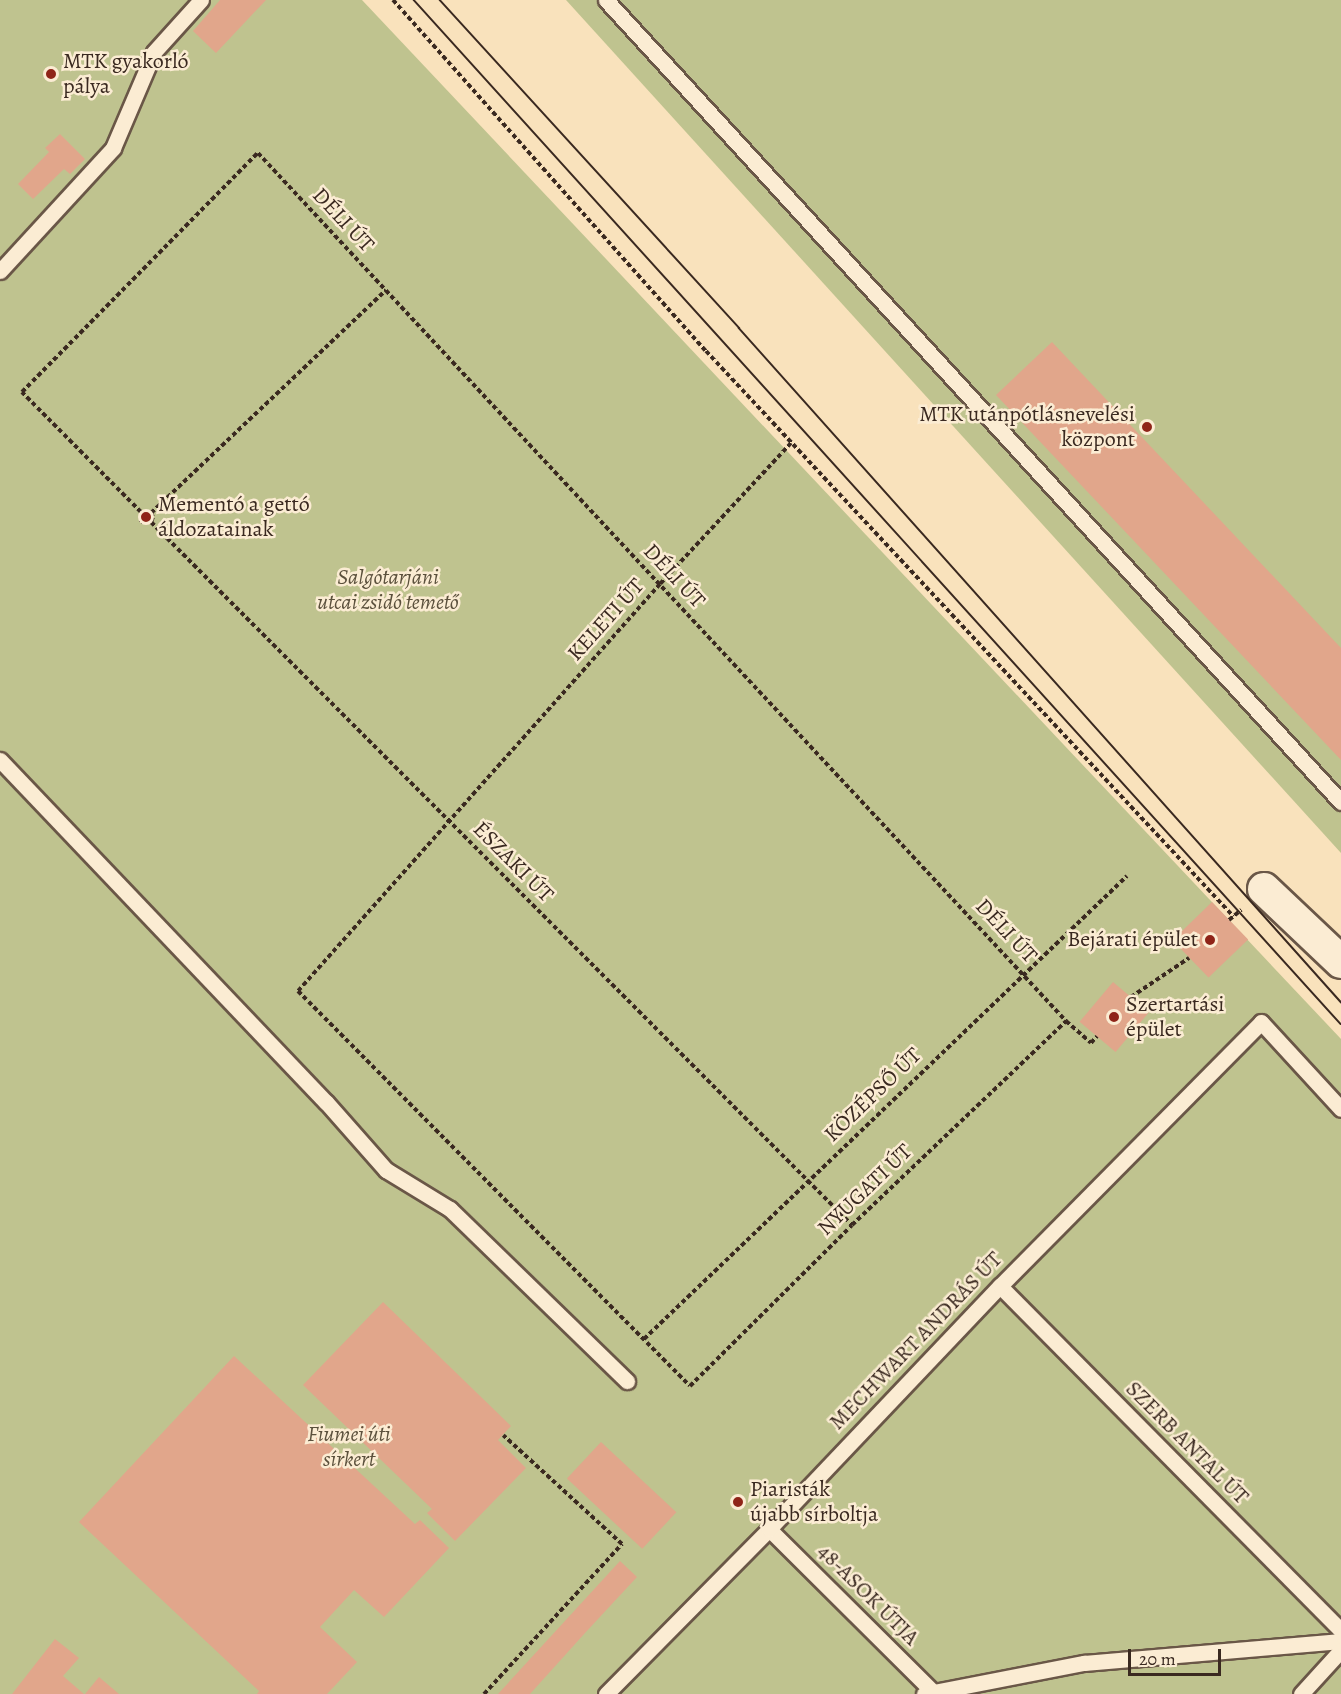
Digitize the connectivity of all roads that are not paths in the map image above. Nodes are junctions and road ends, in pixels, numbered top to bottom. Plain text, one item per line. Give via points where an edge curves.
1 (201, 0) edge
2 (606, 0) edge
3 (0, 271) edge
4 (0, 760) edge
5 (1341, 802) edge
6 (1264, 889) dead end
7 (1341, 962) edge
8 (1341, 1109) edge
9 (1000, 1286) junction
10 (627, 1381) dead end
11 (769, 1529) junction
12 (1341, 1631) edge
13 (1341, 1641) edge
14 (1341, 1650) edge
15 (930, 1693) edge
16 (606, 1694) edge
17 (1301, 1694) edge

1 - 3 lane via 154,52 113,148
2 - 5 lane
4 - 10 lane via 386,1170 450,1209
6 - 7 street
8 - 9 lane, MECHWART ANDRÁS ÚT via 1261,1022
9 - 11 lane, MECHWART ANDRÁS ÚT
9 - 12 lane, SZERB ANTAL ÚT
11 - 15 lane, 48-ASOK ÚTJA
11 - 16 lane, MECHWART ANDRÁS ÚT
13 - 15 lane via 1084,1663
14 - 17 lane

